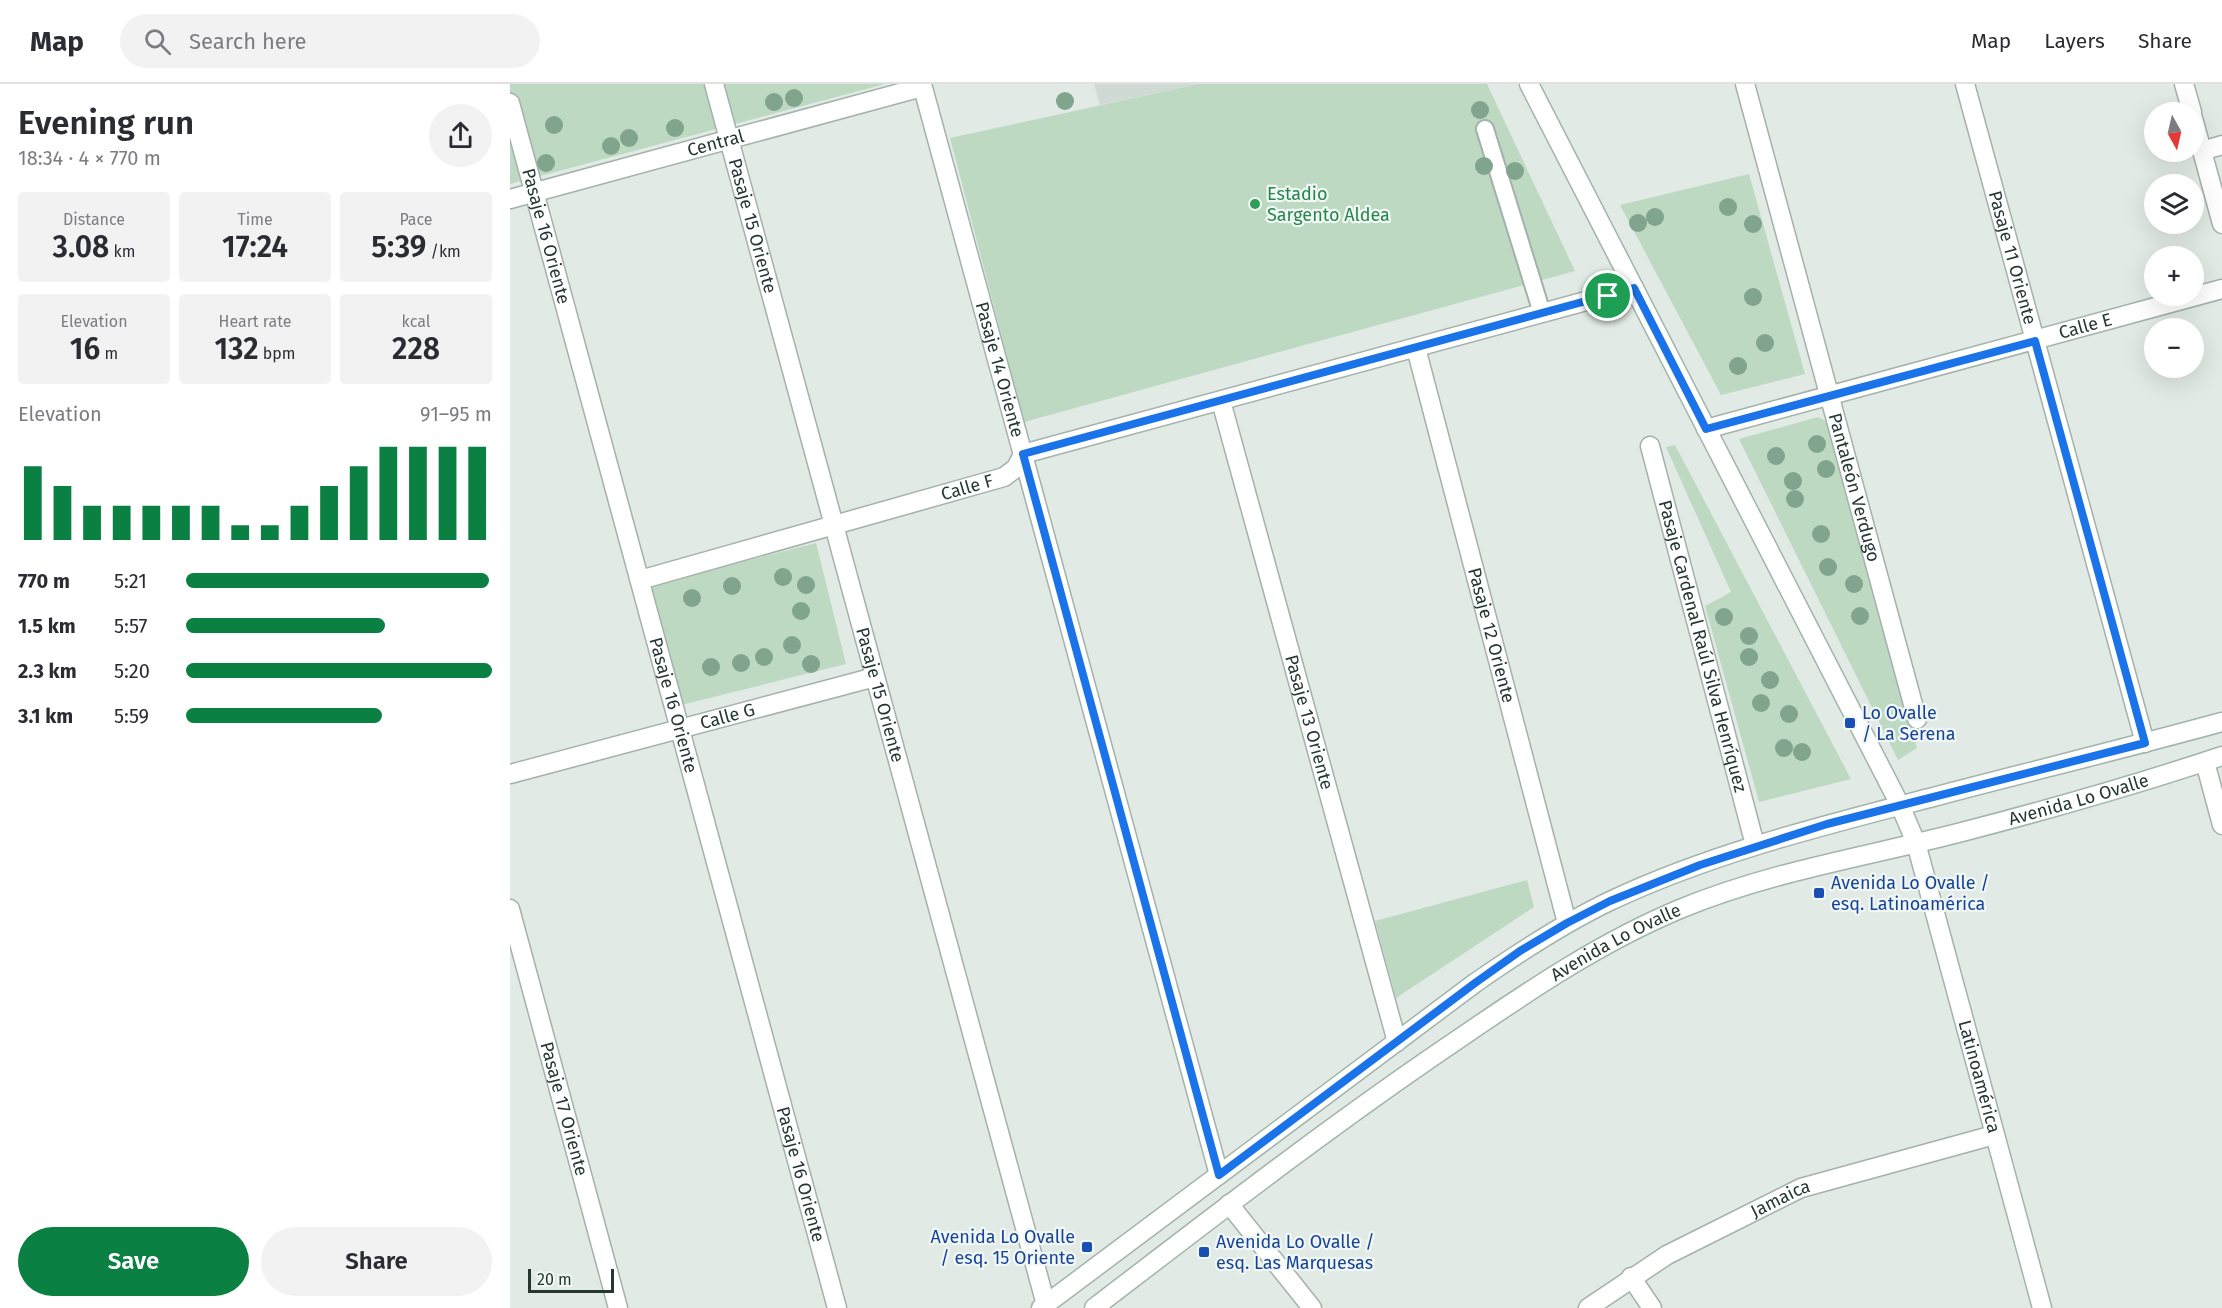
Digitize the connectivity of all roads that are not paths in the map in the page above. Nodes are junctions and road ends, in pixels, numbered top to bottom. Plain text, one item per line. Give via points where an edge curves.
1 (714, 84) edge
2 (1529, 84) edge
3 (1744, 84) edge
4 (1965, 84) edge
5 (2184, 84) edge
6 (922, 85) edge
7 (2189, 102) edge
8 (510, 103) edge
9 (1485, 129) dead end
10 (729, 139) junction
11 (2222, 145) edge
12 (2204, 150) edge
13 (2204, 158) edge
14 (534, 193) junction
15 (510, 199) edge
16 (2222, 224) edge
17 (1634, 288) junction
18 (2222, 290) edge
19 (1542, 313) junction
20 (2035, 341) junction
21 (1416, 348) junction
22 (1829, 397) junction
23 (1221, 400) junction
24 (1706, 429) junction
25 (1650, 446) dead end
26 (1023, 454) junction
27 (833, 525) junction
28 (640, 580) junction
29 (875, 677) junction
30 (1917, 720) dead end
31 (2222, 722) edge
32 (680, 728) junction
33 (2145, 743) junction
34 (2213, 759) edge
35 (510, 774) edge
36 (1900, 805) junction
37 (2222, 825) edge
38 (1916, 843) junction
39 (1755, 845) junction
40 (510, 909) edge
41 (1567, 923) junction
42 (1397, 1042) junction
43 (1994, 1135) junction
44 (1219, 1175) junction
45 (1229, 1204) junction
46 (1631, 1277) junction
47 (1043, 1306) edge
48 (618, 1308) edge
49 (837, 1308) edge
50 (1094, 1308) edge
51 (1312, 1308) edge
52 (1588, 1308) edge
53 (1652, 1308) edge
54 (2042, 1308) edge

1 - 10 street, Pasaje 15 Oriente
2 - 17 street, Latinoamérica
3 - 22 street, Pantaleón Verdugo
4 - 20 street, Pasaje 11 Oriente
5 - 7 street
6 - 10 street, Central
6 - 26 street, Pasaje 14 Oriente
8 - 14 street, Pasaje 16 Oriente
9 - 19 lane
10 - 14 street, Central
10 - 27 street, Pasaje 15 Oriente
11 - 12 street
13 - 16 street
14 - 15 street, Central
14 - 28 street, Pasaje 16 Oriente
17 - 19 street
17 - 24 street, Latinoamérica
18 - 20 street, Calle E
19 - 21 street
20 - 22 street, Calle E
20 - 33 street, Pasaje 11 Oriente
21 - 23 street
21 - 41 street, Pasaje 12 Oriente
22 - 24 street, Calle E
22 - 30 street, Pantaleón Verdugo
23 - 26 street
23 - 42 street, Pasaje 13 Oriente
24 - 36 street, Latinoamérica
25 - 39 street, Pasaje Cardenal Raúl Silva Henríquez
26 - 27 street, Calle F via 1016,468 1004,477
26 - 44 street, Pasaje 14 Oriente
27 - 28 street, Calle F
27 - 29 street, Pasaje 15 Oriente
28 - 32 street, Pasaje 16 Oriente
29 - 32 street, Calle G
29 - 47 street, Pasaje 15 Oriente
31 - 33 street, Avenida Lo Ovalle
32 - 35 street, Calle G
32 - 49 street, Pasaje 16 Oriente
33 - 36 street, Avenida Lo Ovalle
34 - 37 street
34 - 38 street, Avenida Lo Ovalle via 2104,793
36 - 38 street, Latinoamérica
36 - 39 street, Avenida Lo Ovalle
38 - 43 street, Latinoamérica
38 - 45 street, Avenida Lo Ovalle via 1807,868 1730,891 1679,909 1592,952 1398,1080
39 - 41 street, Avenida Lo Ovalle via 1654,882
40 - 48 street, Pasaje 17 Oriente
41 - 42 street, Avenida Lo Ovalle via 1520,951
42 - 44 street, Avenida Lo Ovalle
43 - 46 street, Jamaica via 1802,1188 1666,1255
43 - 54 street, Latinoamérica
44 - 47 street, Avenida Lo Ovalle
45 - 50 street, Avenida Lo Ovalle
45 - 51 street
46 - 52 street, Jamaica
46 - 53 street

